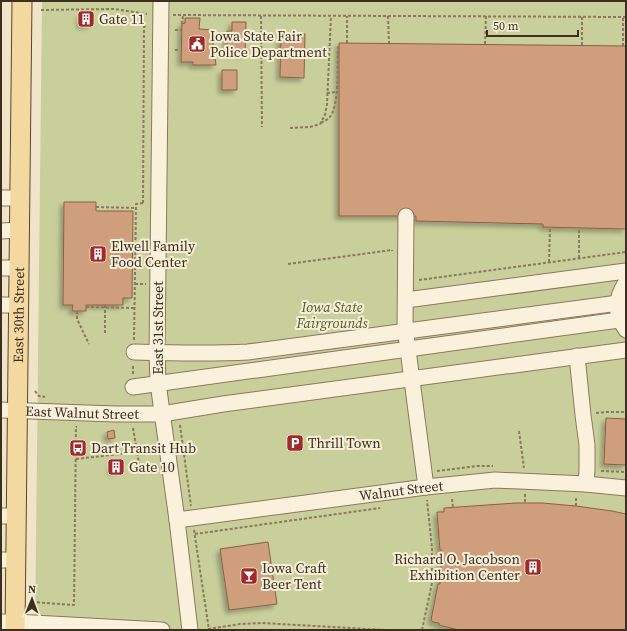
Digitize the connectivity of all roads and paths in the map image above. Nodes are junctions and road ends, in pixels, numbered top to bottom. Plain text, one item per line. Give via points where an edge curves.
1 (22, 1) edge
2 (161, 8) edge
3 (41, 10) dead end
4 (182, 15) junction
5 (261, 16) junction
6 (331, 16) junction
7 (347, 16) junction
8 (388, 16) junction
9 (486, 16) junction
10 (582, 17) junction
11 (625, 17) edge
12 (182, 24) dead end
13 (175, 30) dead end
14 (181, 30) dead end
15 (347, 43) dead end
16 (389, 43) dead end
17 (485, 44) dead end
18 (582, 45) dead end
19 (623, 46) dead end
20 (339, 48) dead end
21 (175, 50) dead end
22 (180, 50) dead end
23 (337, 92) junction
24 (328, 93) junction
25 (320, 124) junction
26 (262, 127) dead end
27 (290, 128) dead end
28 (1, 198) edge
29 (20, 198) junction
30 (143, 203) dead end
31 (96, 207) dead end
32 (136, 208) junction
33 (406, 216) dead end
34 (550, 228) dead end
35 (579, 228) dead end
36 (10, 231) edge
37 (579, 258) dead end
38 (549, 262) dead end
39 (10, 268) edge
40 (626, 271) edge
41 (598, 274) junction
42 (626, 282) edge
43 (406, 300) junction
44 (620, 302) edge
45 (10, 305) edge
46 (105, 306) junction
47 (86, 307) dead end
48 (134, 308) junction
49 (77, 311) dead end
50 (623, 323) edge
51 (406, 331) junction
52 (105, 335) dead end
53 (89, 344) dead end
54 (408, 349) junction
55 (619, 351) edge
56 (134, 352) junction
57 (157, 353) junction
58 (577, 356) junction
59 (412, 378) junction
60 (158, 384) junction
61 (133, 387) joint
62 (9, 410) edge
63 (626, 412) edge
64 (162, 414) junction
65 (583, 415) junction
66 (133, 421) junction
67 (84, 427) dead end
68 (127, 428) dead end
69 (137, 452) junction
70 (76, 459) junction
71 (140, 469) dead end
72 (586, 484) junction
73 (626, 488) edge
74 (426, 494) junction
75 (458, 498) dead end
76 (576, 498) dead end
77 (446, 499) dead end
78 (452, 499) junction
79 (433, 501) dead end
80 (576, 506) dead end
81 (453, 507) dead end
82 (384, 508) dead end
83 (9, 516) edge
84 (177, 520) junction
85 (195, 534) dead end
86 (9, 560) edge
87 (32, 602) dead end
88 (11, 625) edge
89 (208, 629) dead end
90 (162, 630) edge
91 (190, 630) edge
92 (385, 630) edge
93 (422, 630) edge

1 - 29 main road, East 30th Street
2 - 3 path
2 - 4 path
2 - 57 street, East 31st Street
4 - 5 path
4 - 12 path
5 - 6 path
5 - 26 path
6 - 7 path
6 - 24 path
7 - 8 path
7 - 15 path
8 - 9 path
8 - 16 path
9 - 10 path
9 - 17 path
10 - 11 path
10 - 18 path
11 - 19 path
13 - 14 path
20 - 23 path
21 - 22 path
23 - 24 path
23 - 25 path via 335,108 330,117
24 - 25 path via 325,115
25 - 27 path
28 - 29 street
29 - 36 main road, East 30th Street
30 - 32 path via 136,204
31 - 32 path
32 - 48 path
33 - 43 street
34 - 38 path
35 - 37 path
36 - 39 main road, East 30th Street
39 - 45 main road, East 30th Street
40 - 41 street
41 - 43 street
41 - 44 street via 606,275 612,280
42 - 44 street via 621,290
43 - 51 street
44 - 50 street via 617,309
44 - 51 street
45 - 62 main road, East 30th Street
46 - 47 path
46 - 48 path
46 - 52 path
48 - 56 path
49 - 53 path via 77,319
50 - 54 street
50 - 55 street via 617,347
51 - 54 street
51 - 57 street via 248,352
54 - 59 street
54 - 60 street
55 - 58 street, East Walnut Street
56 - 57 street
56 - 61 path
57 - 60 street, East 31st Street
58 - 59 street, East Walnut Street
58 - 65 street
59 - 64 street, East Walnut Street
59 - 74 street
60 - 61 street
60 - 64 street, East 31st Street
62 - 66 street, East Walnut Street
62 - 83 main road, East 30th Street
63 - 65 path
64 - 66 street, East Walnut Street
64 - 84 street, East 31st Street
65 - 72 street via 588,445
66 - 68 path
66 - 69 path
67 - 70 path via 76,426
69 - 70 path
69 - 71 path
70 - 87 path via 74,605
72 - 73 street, Walnut Street
72 - 74 street, Walnut Street via 495,480
74 - 79 path
74 - 84 street, Walnut Street
74 - 93 path via 432,548 432,583
75 - 78 path
76 - 80 path
77 - 78 path
78 - 81 path
82 - 85 path
83 - 86 main road, East 30th Street
84 - 91 street, East 31st Street
86 - 88 main road, East 30th Street
88 - 90 street
89 - 92 path via 262,623

